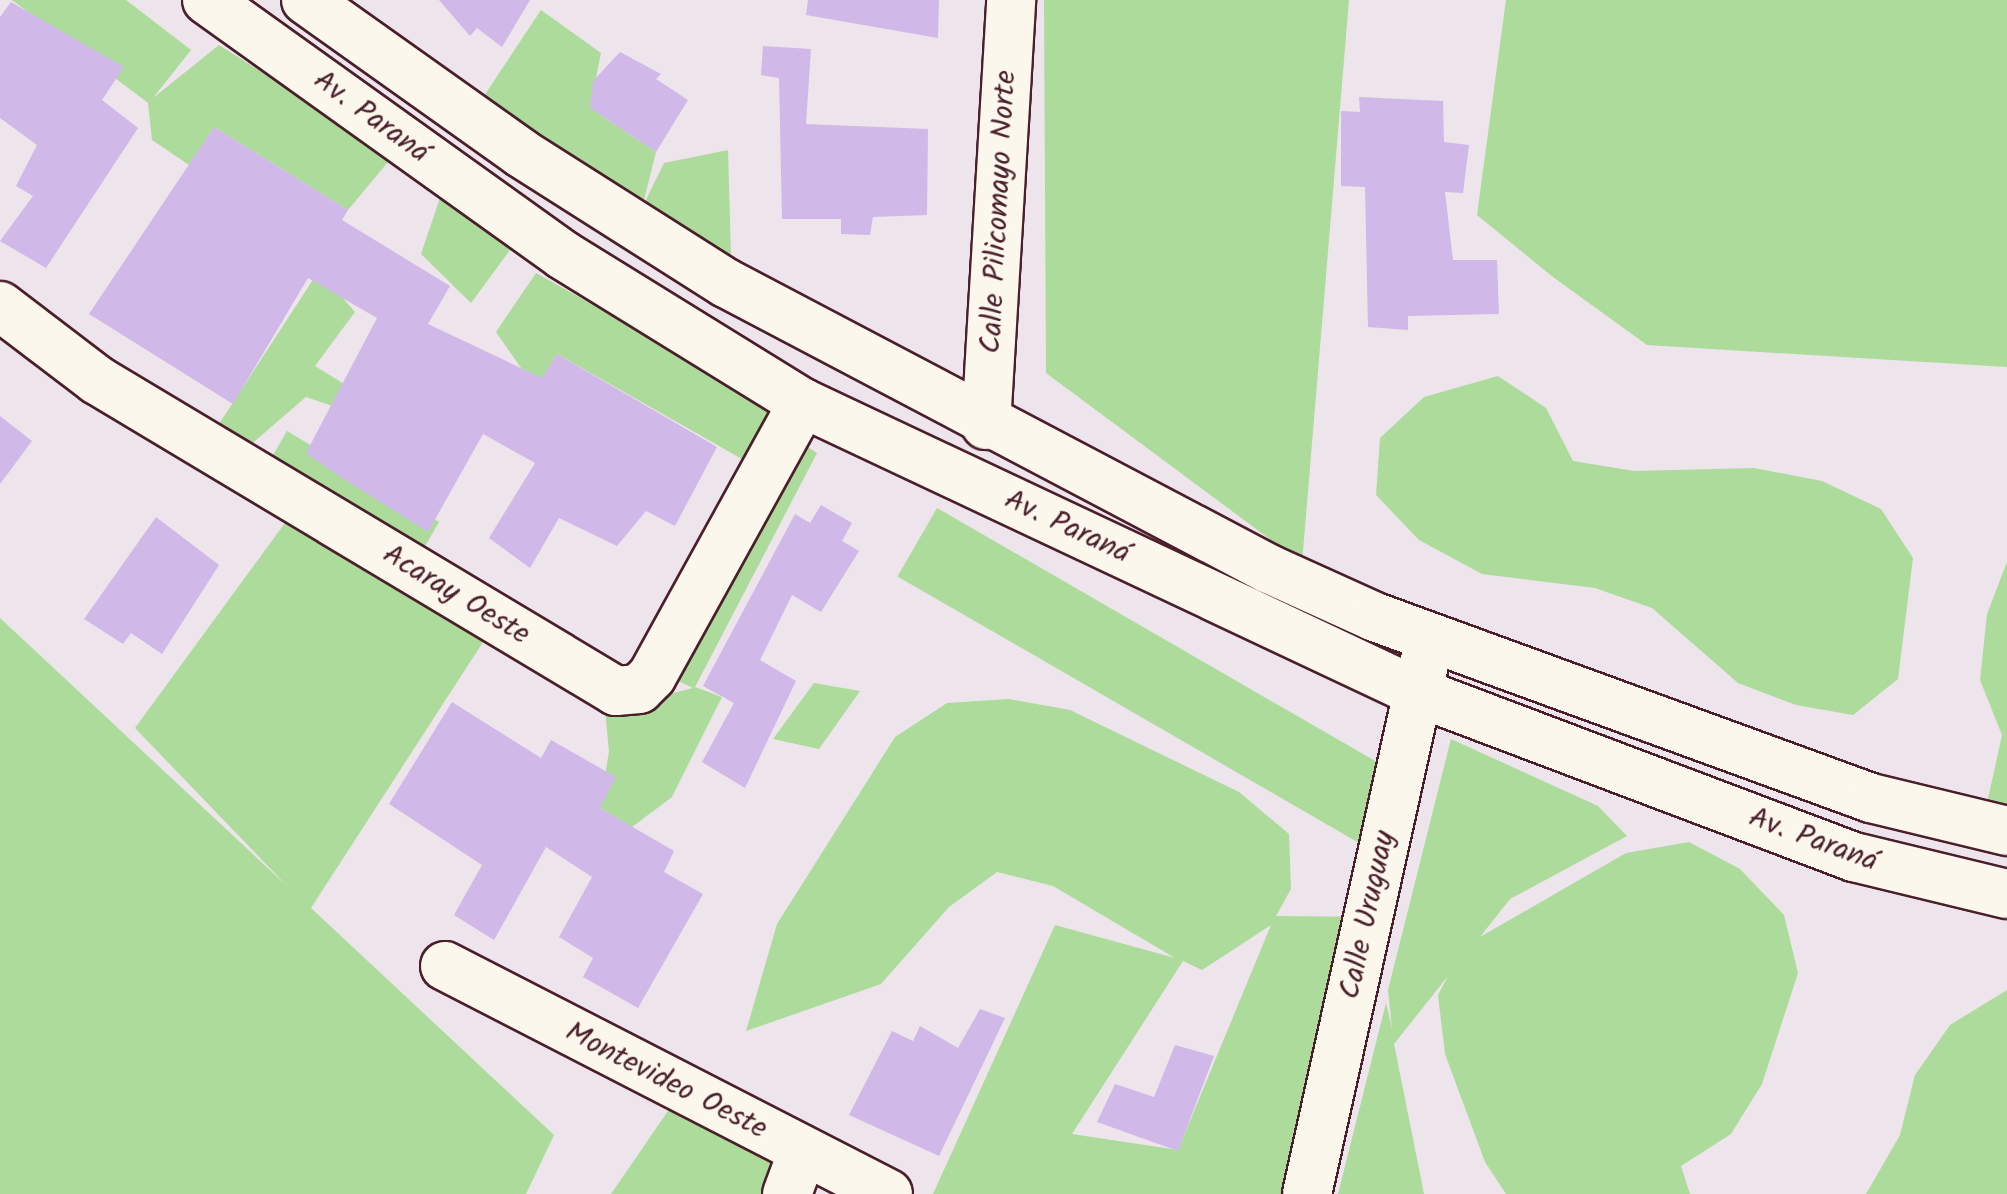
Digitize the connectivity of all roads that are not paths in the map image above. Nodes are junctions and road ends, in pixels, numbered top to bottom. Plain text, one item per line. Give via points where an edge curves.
1 (206, 0) edge
2 (306, 0) edge
3 (1011, 0) edge
4 (379, 52) junction
5 (348, 101) junction
6 (0, 306) edge
7 (804, 402) junction
8 (986, 424) junction
9 (1431, 636) junction
10 (1417, 692) junction
11 (2007, 831) edge
12 (2007, 894) edge
13 (446, 966) dead end
14 (795, 1172) edge
15 (888, 1194) edge
16 (1306, 1194) edge

1 - 5 street, Av. Paraná
2 - 4 street, Av. Paraná
3 - 8 street, Calle Pilicomayo Norte
4 - 5 street
4 - 8 street, Av. Paraná via 726,283
5 - 7 street, Av. Paraná via 564,255
6 - 7 street, Acaray Oeste via 97,380 616,690 638,689 652,676
7 - 10 street, Av. Paraná
8 - 9 street, Av. Paraná via 1270,569
9 - 10 street, Calle Uruguay
9 - 11 street, Av. Paraná via 1872,798
10 - 12 street, Av. Paraná via 1854,857
10 - 16 street, Calle Uruguay
13 - 14 street, Montevideo Oeste
14 - 15 street, Montevideo Oeste

